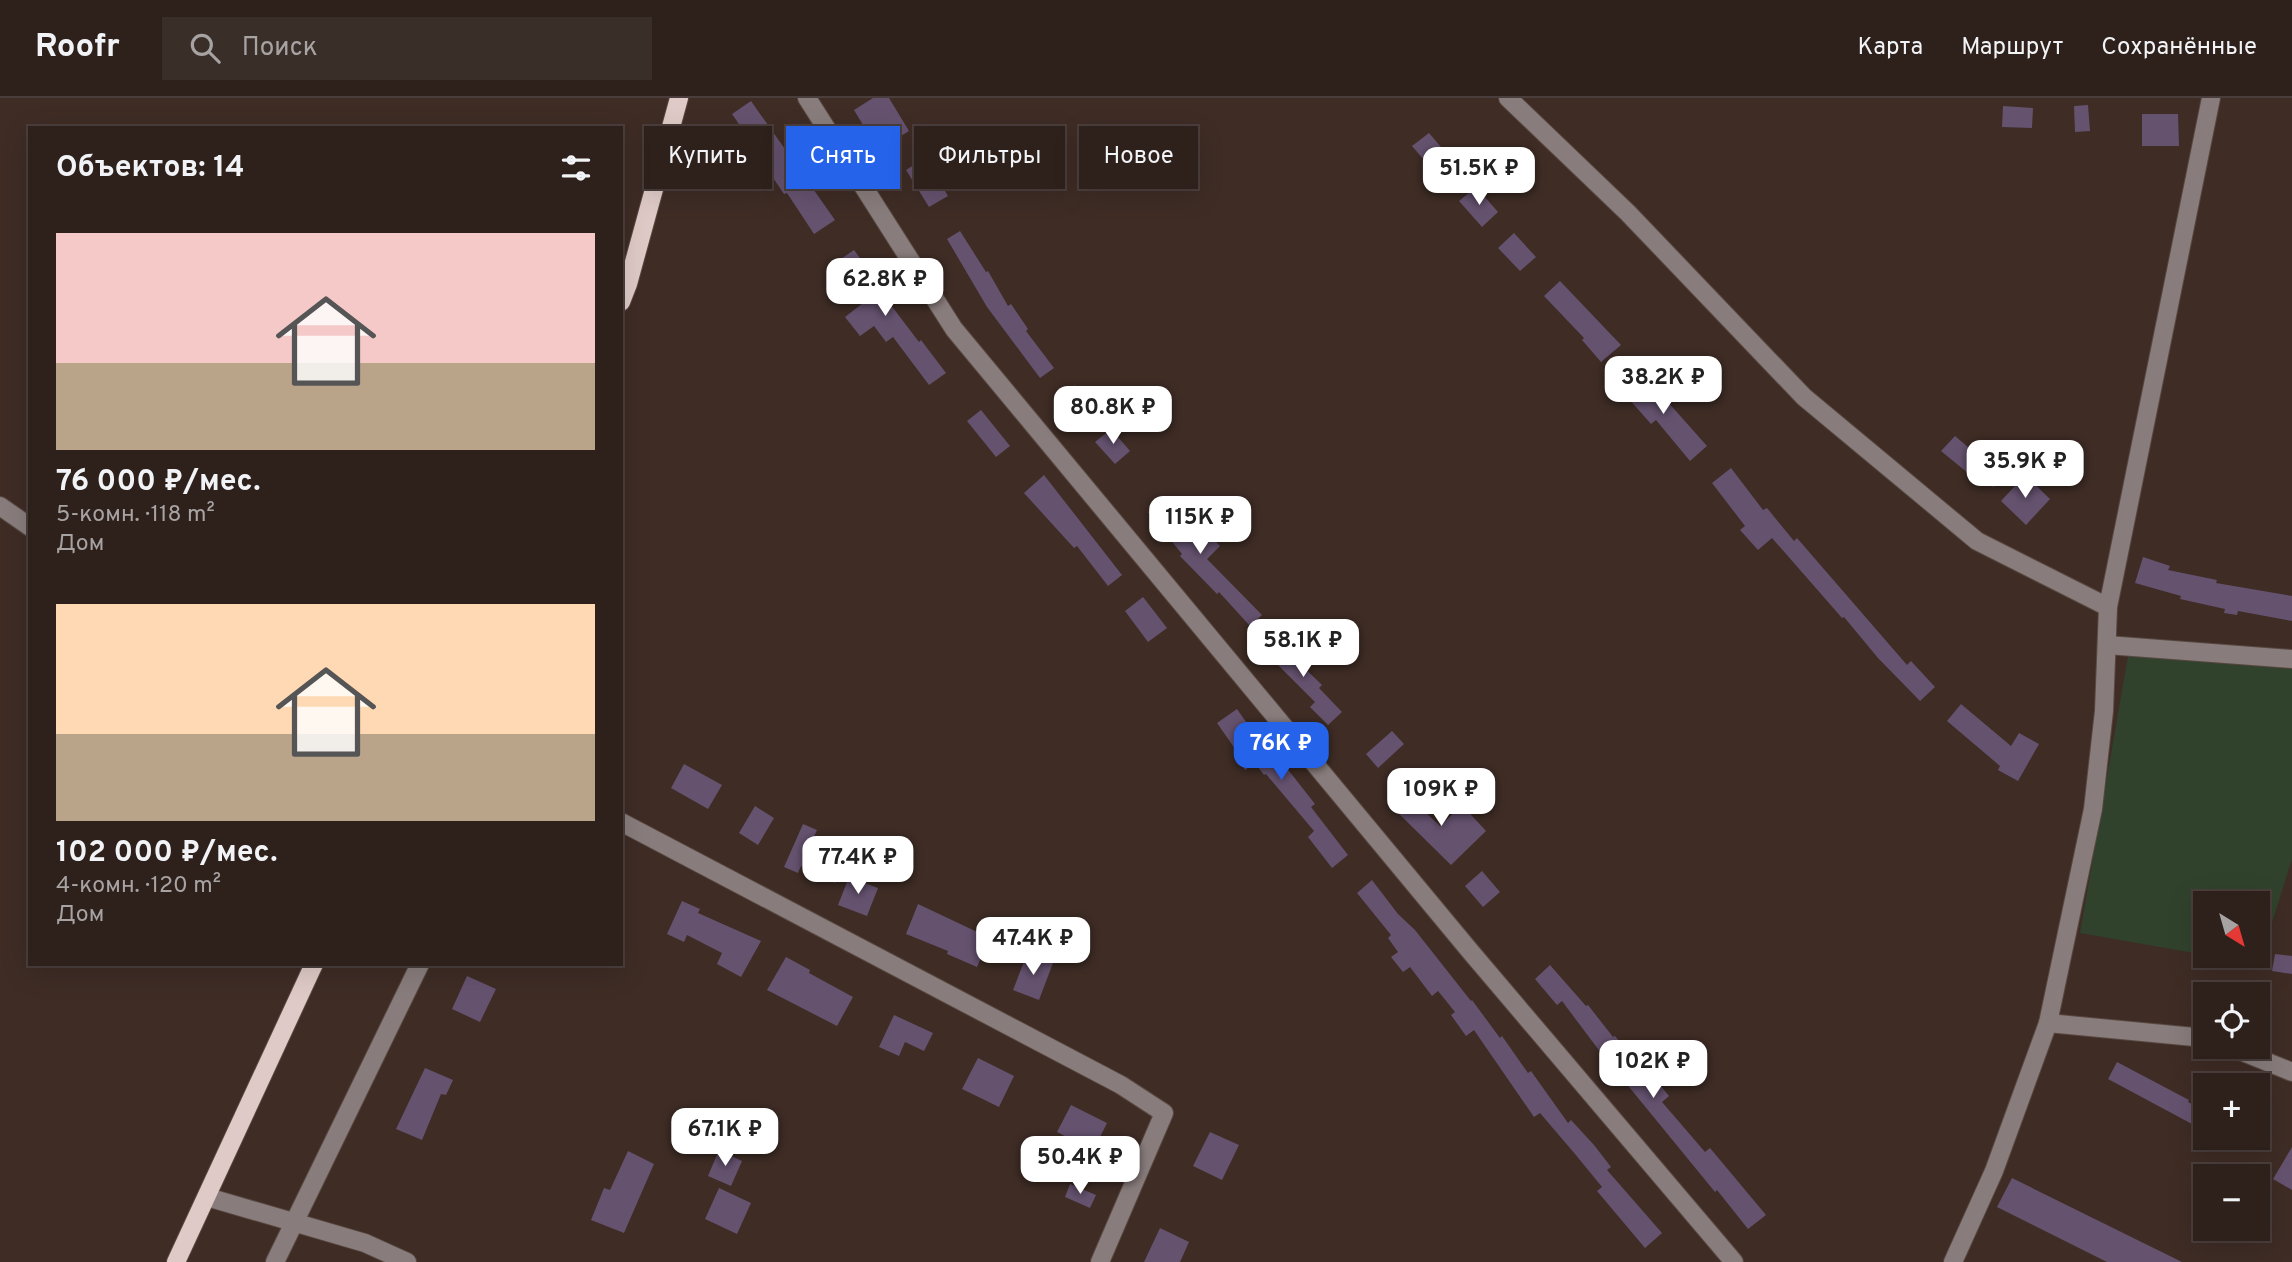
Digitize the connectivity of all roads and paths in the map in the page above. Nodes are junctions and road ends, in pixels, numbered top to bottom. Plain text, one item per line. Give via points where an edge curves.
1 (680, 98) edge
2 (807, 98) edge
3 (1508, 98) edge
4 (2211, 98) edge
5 (623, 297) edge
6 (0, 506) edge
7 (28, 526) edge
8 (2108, 607) junction
9 (2107, 645) junction
10 (2292, 659) edge
11 (623, 823) edge
12 (313, 966) edge
13 (418, 966) edge
14 (2048, 1023) junction
15 (2193, 1037) edge
16 (2260, 1059) edge
17 (2292, 1072) edge
18 (207, 1197) junction
19 (295, 1222) junction
20 (176, 1262) edge
21 (275, 1262) edge
22 (407, 1262) edge
23 (1100, 1262) edge
24 (1734, 1262) edge
25 (1953, 1262) edge

1 - 5 main road
2 - 24 street via 954,329
3 - 8 street via 1628,213 1804,397 1977,541
4 - 8 street
6 - 7 street
8 - 9 street
9 - 10 street
9 - 14 street via 2093,809
11 - 23 street via 1122,1085 1164,1113
12 - 18 main road
13 - 19 street
14 - 15 street
14 - 25 street via 1994,1171
16 - 17 street
18 - 19 street
18 - 20 main road
19 - 21 street
19 - 22 street via 365,1243

